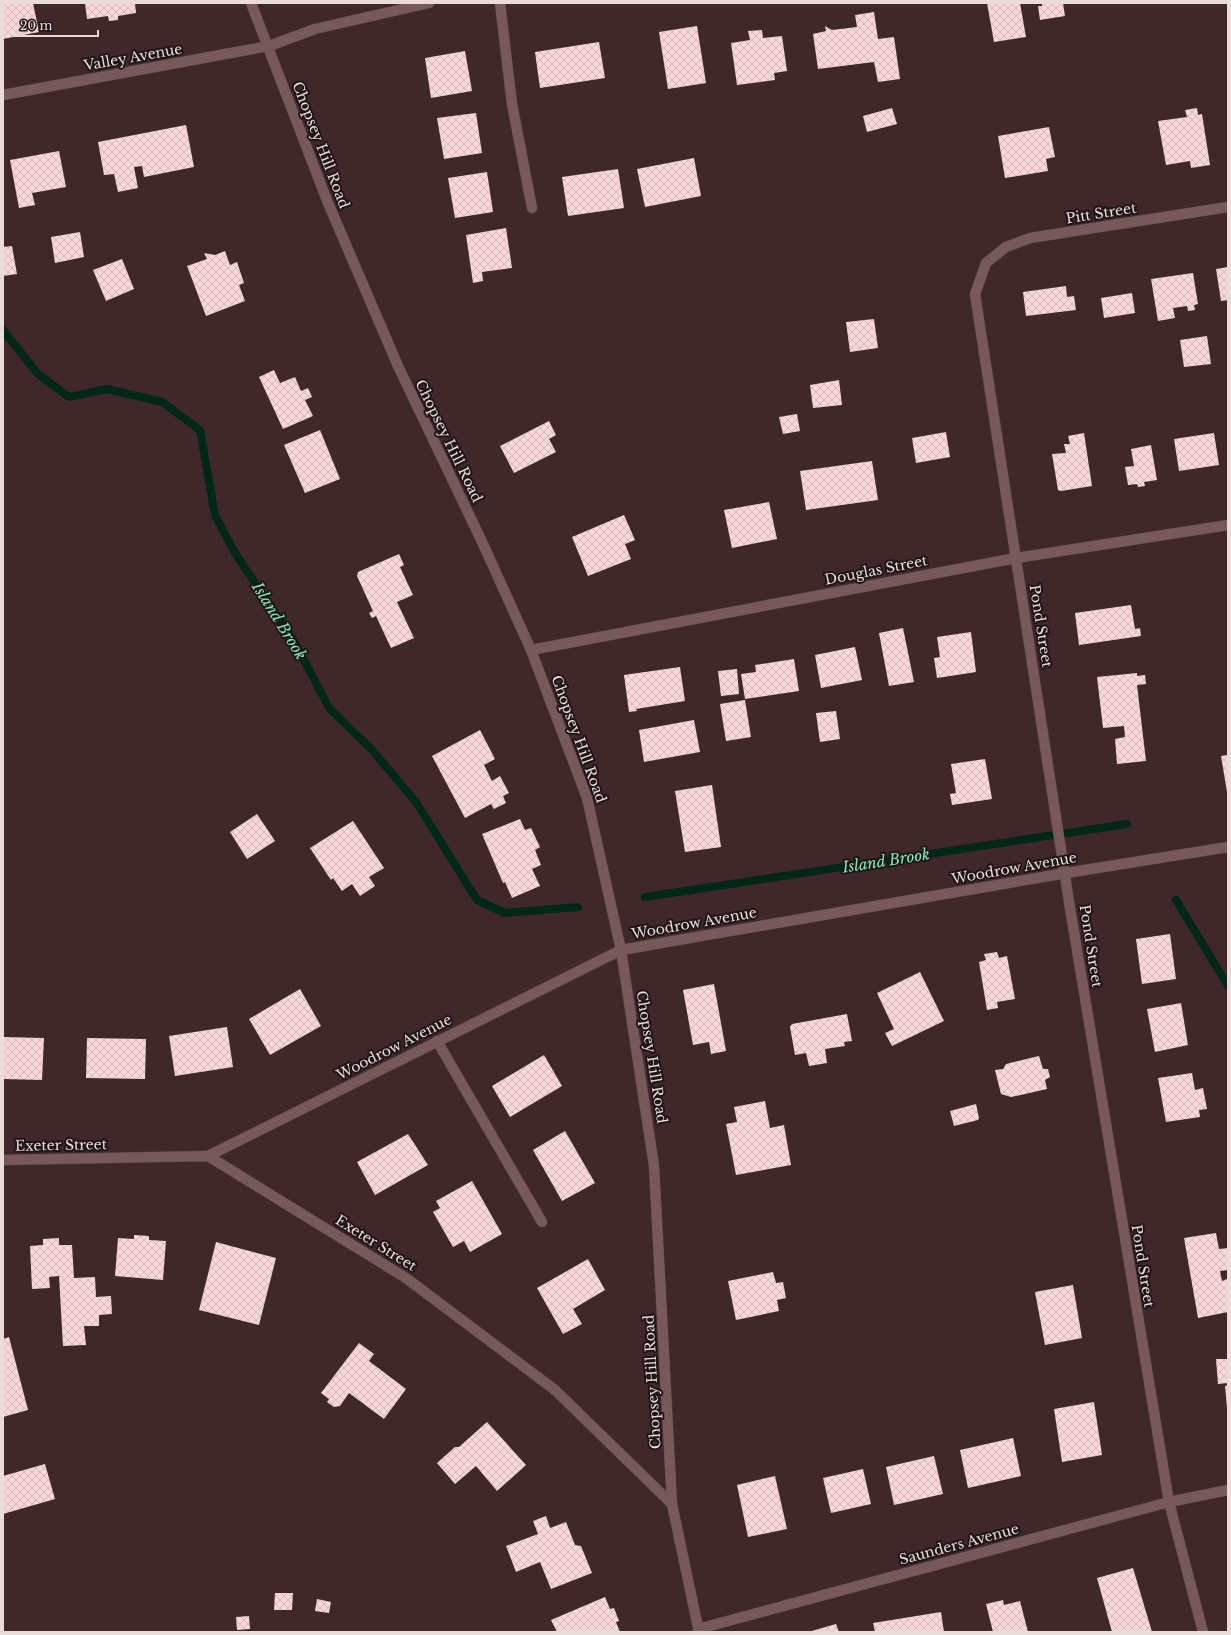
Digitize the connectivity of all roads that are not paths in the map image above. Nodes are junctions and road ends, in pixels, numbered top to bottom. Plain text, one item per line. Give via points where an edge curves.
1 (251, 3) edge
2 (430, 3) edge
3 (500, 3) edge
4 (269, 46) junction
5 (3, 95) edge
6 (532, 208) dead end
7 (1228, 208) edge
8 (986, 263) joint
9 (1228, 525) edge
10 (1016, 558) junction
11 (531, 650) junction
12 (1228, 847) edge
13 (1066, 873) junction
14 (621, 950) junction
15 (437, 1041) junction
16 (208, 1156) junction
17 (3, 1160) edge
18 (542, 1222) dead end
19 (1228, 1490) edge
20 (1169, 1502) junction
21 (672, 1504) junction
22 (699, 1631) edge
23 (1203, 1632) edge

1 - 4 street, Chopsey Hill Road
2 - 4 street, Valley Avenue via 315,30
3 - 6 street via 512,104
4 - 5 street, Valley Avenue
4 - 11 street, Chopsey Hill Road via 328,203 398,366
7 - 8 street, Pitt Street via 1030,238 1006,247
8 - 10 street, Pond Street via 975,294
9 - 10 street, Douglas Street
10 - 11 street, Douglas Street
10 - 13 street, Pond Street
11 - 14 street, Chopsey Hill Road via 587,798
12 - 13 street, Woodrow Avenue
13 - 14 street, Woodrow Avenue
13 - 20 street, Pond Street
14 - 15 street, Woodrow Avenue
14 - 21 street, Chopsey Hill Road via 654,1166
15 - 16 street, Woodrow Avenue
15 - 18 street
16 - 17 street, Exeter Street
16 - 21 street, Exeter Street via 419,1287 555,1390
19 - 20 street, Saunders Avenue
20 - 22 street, Saunders Avenue
20 - 23 street, Pond Street
21 - 22 street, Chopsey Hill Road

